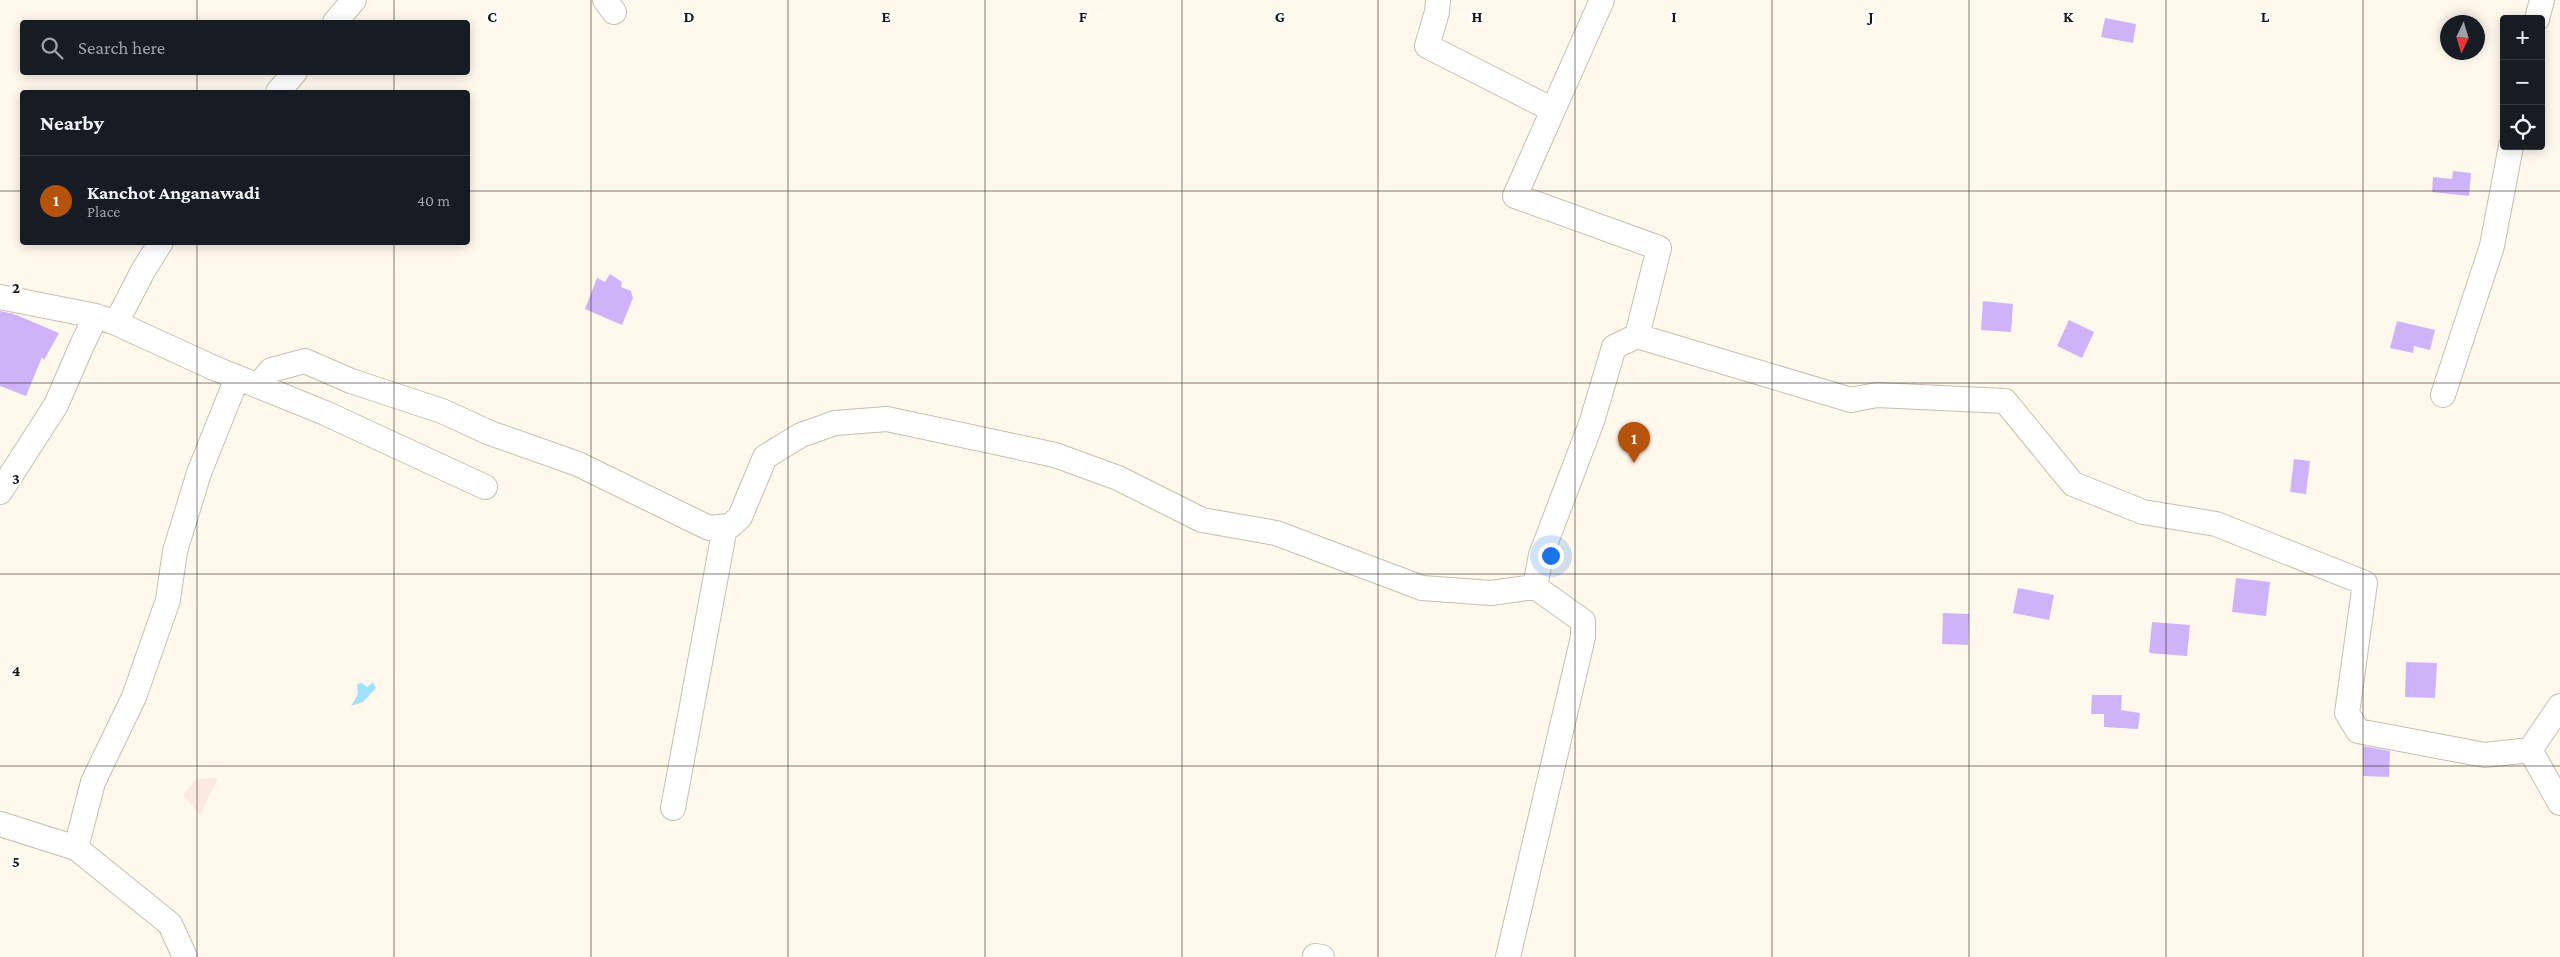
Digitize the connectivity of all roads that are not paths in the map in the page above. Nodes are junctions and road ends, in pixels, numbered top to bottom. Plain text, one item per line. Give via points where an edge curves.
1 (354, 0) edge
2 (1438, 0) edge
3 (1602, 0) edge
4 (2542, 0) edge
5 (2538, 15) edge
6 (338, 20) edge
7 (292, 75) edge
8 (280, 90) edge
9 (1553, 110) junction
10 (2510, 150) edge
11 (160, 245) edge
12 (0, 297) edge
13 (106, 319) junction
14 (1637, 336) junction
15 (248, 382) junction
16 (2444, 395) dead end
17 (485, 487) dead end
18 (0, 492) edge
19 (725, 527) junction
20 (1535, 587) junction
21 (2560, 706) edge
22 (2530, 750) junction
23 (2560, 802) edge
24 (673, 808) dead end
25 (0, 824) edge
26 (76, 848) junction
27 (184, 957) edge
28 (1508, 957) edge

1 - 6 street
2 - 9 street via 1427,46
3 - 9 street
4 - 5 street
7 - 8 street
9 - 14 street via 1515,196 1659,248
10 - 16 street via 2492,246
11 - 13 street
12 - 13 street
13 - 15 street
13 - 18 street via 82,345 56,405
14 - 20 street via 1614,347 1592,421 1541,555
14 - 22 street via 1850,400 1877,395 2005,401 2073,484 2143,512 2216,524 2365,582 2347,713 2358,731 2485,755
15 - 17 street via 325,413
15 - 19 street via 271,370 305,361 578,464 709,528
15 - 26 street via 199,473 175,551 168,600 134,697 93,782
19 - 20 street via 740,517 765,457 801,435 835,423 887,419 1055,455 1118,478 1202,520 1276,533 1422,588 1491,593
19 - 24 street
20 - 28 street via 1583,621 1583,637
21 - 22 street
22 - 23 street
25 - 26 street
26 - 27 street via 170,924

